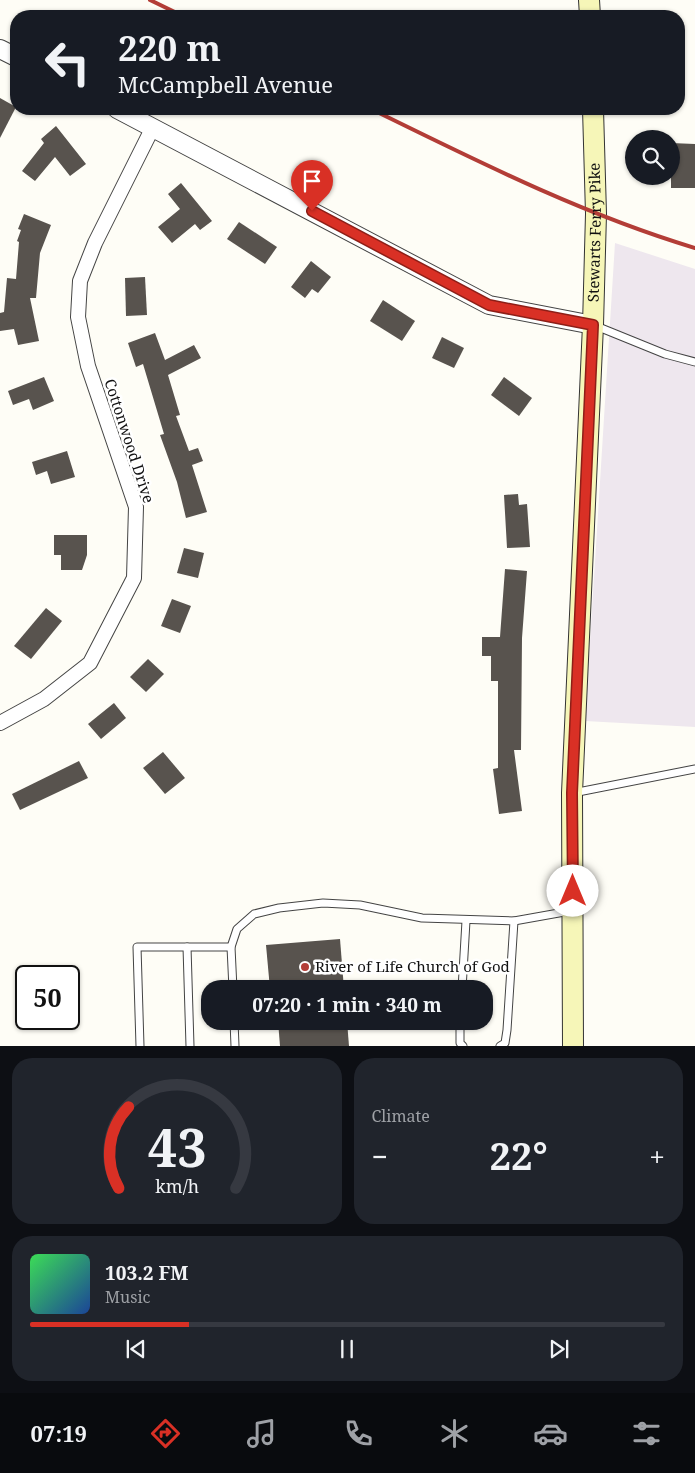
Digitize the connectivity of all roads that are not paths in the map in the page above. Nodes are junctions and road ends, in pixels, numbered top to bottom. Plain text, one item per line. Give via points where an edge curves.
1 (129, 115) edge
2 (593, 115) edge
3 (153, 127) junction
4 (593, 325) junction
5 (695, 362) edge
6 (0, 723) edge
7 (695, 769) edge
8 (572, 793) junction
9 (573, 911) junction
10 (466, 921) junction
11 (514, 921) junction
12 (186, 947) junction
13 (231, 947) junction
14 (233, 980) edge
15 (463, 980) edge
16 (234, 1030) edge
17 (460, 1030) edge
18 (140, 1046) edge
19 (190, 1046) edge
20 (235, 1046) edge
21 (463, 1046) edge
22 (500, 1046) edge
23 (573, 1046) edge

1 - 3 street
2 - 4 main road, Stewarts Ferry Pike via 596,214
3 - 4 street via 489,305
3 - 6 street, Cottonwood Drive via 95,243 80,281 78,317 88,366 136,507 134,578 90,663 44,699
4 - 5 lane via 665,354
4 - 8 main road, Stewarts Ferry Pike
7 - 8 lane
8 - 9 main road, Stewarts Ferry Pike
9 - 11 lane
9 - 23 main road, Stewarts Ferry Pike
10 - 11 lane
10 - 13 lane via 422,918 360,905 322,903 254,914 237,928
10 - 15 lane
11 - 22 lane via 507,1030 505,1043
12 - 13 lane
12 - 18 lane via 137,947
12 - 19 lane
13 - 14 lane
16 - 20 lane
17 - 21 lane

